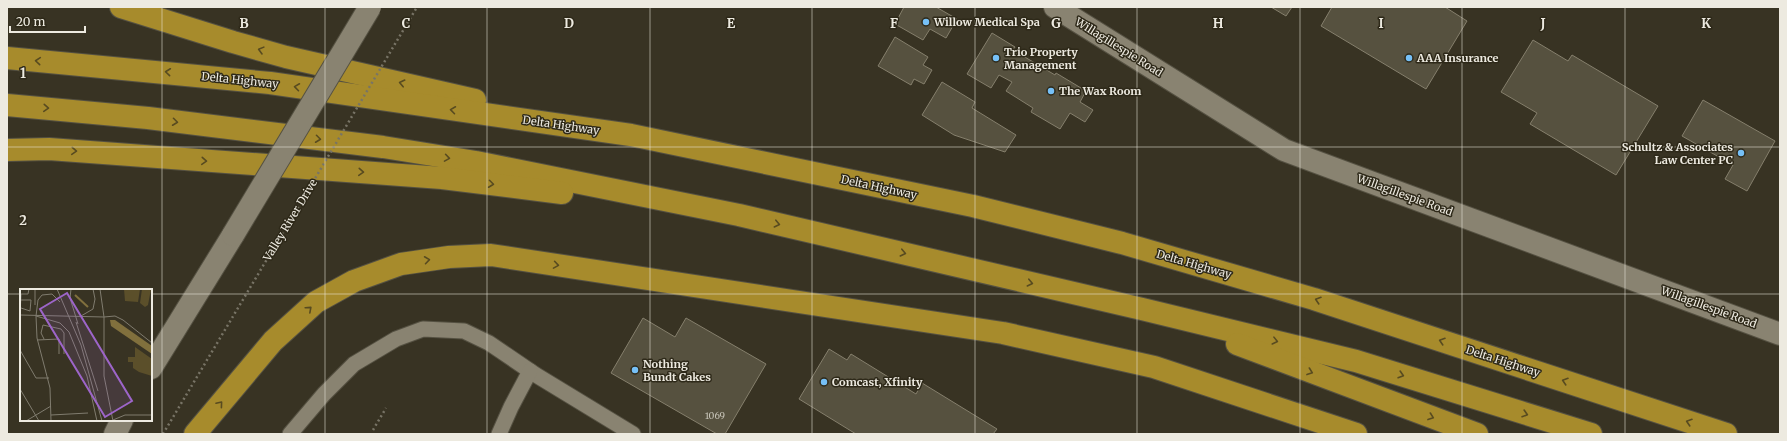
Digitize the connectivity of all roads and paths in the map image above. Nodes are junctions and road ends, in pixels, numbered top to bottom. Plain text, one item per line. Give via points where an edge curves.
1 (121, 7) edge
2 (370, 7) edge
3 (417, 7) edge
4 (1055, 7) edge
5 (7, 58) edge
6 (7, 106) edge
7 (631, 135) junction
8 (7, 150) edge
9 (739, 215) junction
10 (1142, 309) junction
11 (1780, 334) edge
12 (152, 366) edge
13 (530, 371) junction
14 (386, 408) dead end
15 (122, 421) edge
16 (373, 430) dead end
17 (115, 434) edge
18 (162, 434) edge
19 (195, 434) edge
20 (290, 434) edge
21 (499, 434) edge
22 (633, 434) edge
23 (1356, 434) edge
24 (1477, 434) edge
25 (1591, 434) edge
26 (1726, 434) edge

7 -> 1 highway via 286,57
2 - 12 street, bridge
3 - 18 path, Valley River Drive, bridge
4 - 11 street, Willagillespie Road via 1284,150
7 -> 5 highway, Delta Highway via 270,83
6 -> 9 highway via 148,118 383,147 476,162
26 -> 7 highway, Delta Highway via 1314,299 1122,244 973,206
8 -> 9 highway via 49,149 442,178
9 -> 10 highway
10 -> 24 highway
10 -> 25 highway via 1356,361
13 - 20 lane via 489,343 464,332 423,329 396,339 354,364
13 - 21 lane
13 - 22 lane
14 - 16 path
15 - 17 street
19 -> 23 highway via 273,341 316,302 354,281 401,264 490,254 1004,333 1154,368

